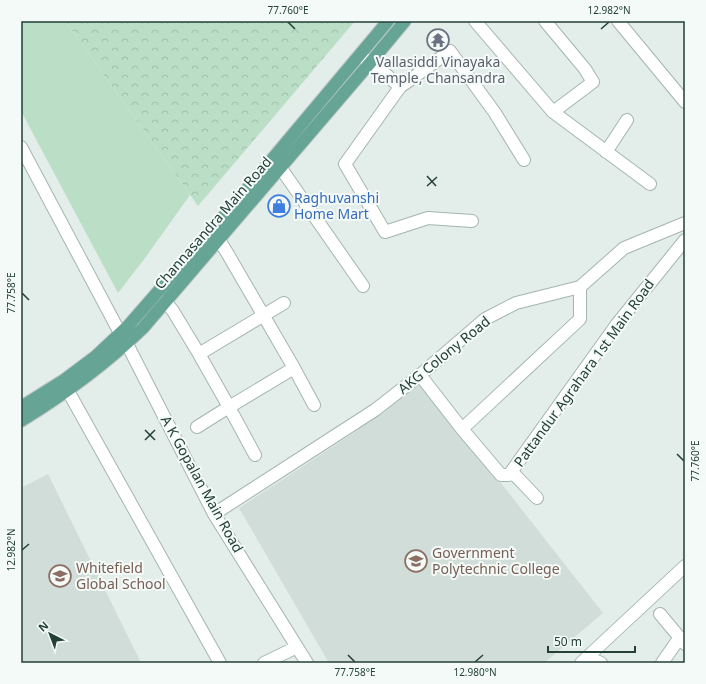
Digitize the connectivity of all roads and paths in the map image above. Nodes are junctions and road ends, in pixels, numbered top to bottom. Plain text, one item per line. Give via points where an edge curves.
1 (388, 21) edge
2 (405, 21) edge
3 (476, 21) edge
4 (545, 21) edge
5 (618, 21) edge
6 (360, 55) junction
7 (370, 63) junction
8 (400, 88) junction
9 (685, 102) edge
10 (553, 112) junction
11 (627, 120) dead end
12 (21, 147) edge
13 (606, 152) junction
14 (524, 160) dead end
15 (280, 167) junction
16 (650, 184) dead end
17 (472, 221) dead end
18 (685, 223) edge
19 (219, 240) junction
20 (685, 240) edge
21 (363, 286) dead end
22 (580, 287) junction
23 (166, 301) junction
24 (284, 303) dead end
25 (264, 316) junction
26 (120, 332) junction
27 (127, 344) junction
28 (199, 354) junction
29 (294, 368) junction
30 (420, 375) junction
31 (68, 391) junction
32 (314, 404) dead end
33 (21, 407) edge
34 (229, 407) junction
35 (21, 421) edge
36 (197, 427) dead end
37 (462, 429) junction
38 (256, 455) dead end
39 (512, 472) junction
40 (537, 498) dead end
41 (214, 514) junction
42 (685, 566) edge
43 (660, 614) dead end
44 (682, 640) edge
45 (297, 647) junction
46 (584, 660) edge
47 (220, 663) edge
48 (264, 663) edge
49 (307, 663) edge
50 (601, 663) edge
51 (662, 663) edge

1 - 6 main road, Channasandra Main Road
2 - 7 main road, Channasandra Main Road
3 - 10 street
4 - 10 street via 593,82
5 - 9 street
6 - 7 street
6 - 26 main road, Channasandra Main Road via 237,202
7 - 8 street
7 - 15 main road, Channasandra Main Road
8 - 14 street via 450,51 495,112
8 - 17 street via 345,164 385,232 428,218
10 - 13 street
11 - 13 street
12 - 26 street, A K Gopalan Main Road
13 - 16 street
15 - 19 main road, Channasandra Main Road
15 - 21 street
18 - 22 street, AKG Colony Road via 624,248
19 - 23 main road, Channasandra Main Road
19 - 25 street
20 - 39 street, Pattandur Agrahara 1st Main Road via 617,324
22 - 30 street, AKG Colony Road via 516,303 485,319
22 - 37 street via 580,319
23 - 27 main road, Channasandra Main Road
23 - 28 street
24 - 25 street
25 - 28 street
25 - 29 street
26 - 27 street, A K Gopalan Main Road
26 - 33 main road, Channasandra Main Road via 96,356
27 - 31 main road, Channasandra Main Road
27 - 41 street, A K Gopalan Main Road
28 - 34 street
29 - 32 street
29 - 34 street
30 - 37 street, Pattandur Agrahara 1st Main Road
30 - 41 street, AKG Colony Road via 375,410
31 - 35 main road, Channasandra Main Road
31 - 47 street
34 - 36 street
34 - 38 street
37 - 39 street, Pattandur Agrahara 1st Main Road via 501,475 509,475
39 - 40 street
41 - 45 street, A K Gopalan Main Road
42 - 46 street
43 - 44 street
44 - 51 street
45 - 48 street
45 - 49 street, A K Gopalan Main Road
46 - 50 street

